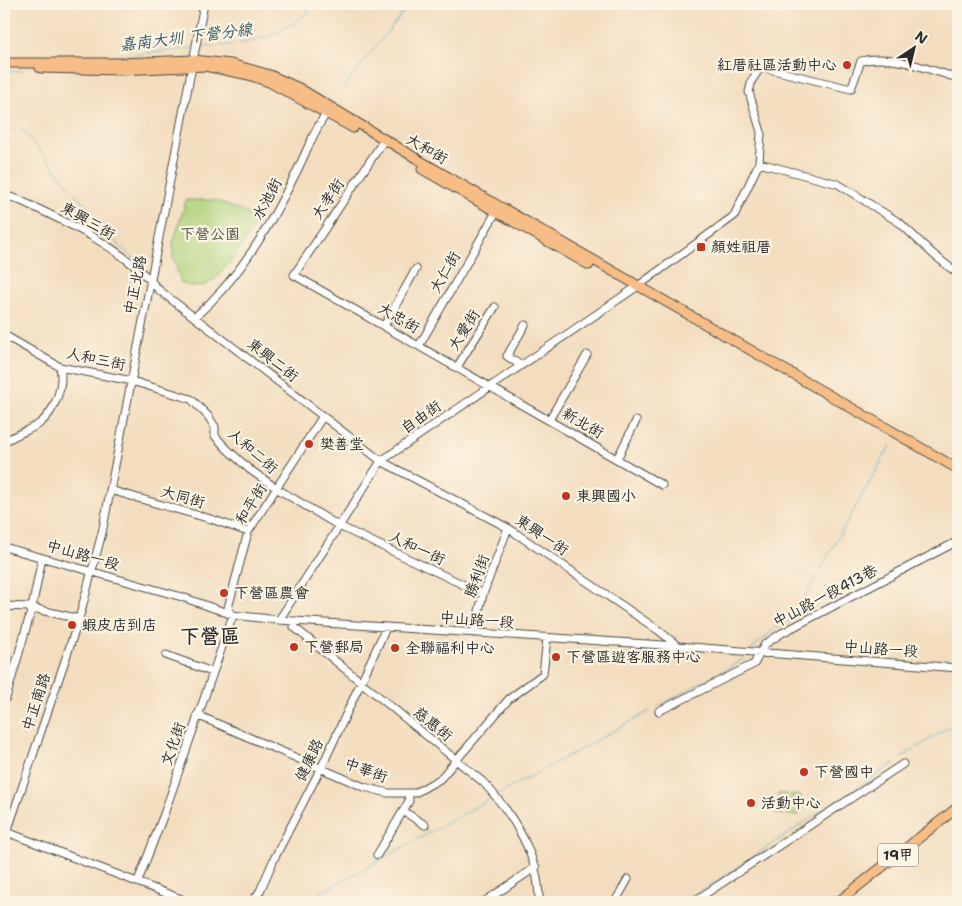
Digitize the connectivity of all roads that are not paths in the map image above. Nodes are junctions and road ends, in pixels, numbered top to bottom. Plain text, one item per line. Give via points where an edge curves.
1 (204, 4) edge
2 (193, 60) junction
3 (4, 63) edge
4 (4, 69) edge
5 (958, 78) edge
6 (329, 110) junction
7 (383, 142) junction
8 (759, 162) junction
9 (6, 198) edge
10 (496, 212) junction
11 (416, 268) dead end
12 (958, 274) edge
13 (294, 275) joint
14 (150, 279) junction
15 (635, 288) junction
16 (495, 307) dead end
17 (196, 317) junction
18 (525, 325) dead end
19 (384, 326) junction
20 (4, 334) edge
21 (419, 346) junction
22 (587, 355) dead end
23 (520, 365) junction
24 (60, 367) junction
25 (457, 367) junction
26 (132, 381) junction
27 (490, 386) junction
28 (323, 416) junction
29 (549, 420) junction
30 (636, 421) dead end
31 (4, 442) edge
32 (618, 459) junction
33 (381, 461) junction
34 (958, 469) edge
35 (958, 475) edge
36 (662, 485) dead end
37 (276, 488) junction
38 (110, 490) junction
39 (339, 526) junction
40 (508, 528) junction
41 (248, 532) junction
42 (958, 541) edge
43 (4, 547) edge
44 (42, 558) junction
45 (92, 572) junction
46 (483, 594) junction
47 (4, 606) edge
48 (32, 608) junction
49 (233, 615) junction
50 (80, 619) junction
51 (279, 620) junction
52 (296, 621) junction
53 (386, 628) junction
54 (474, 633) junction
55 (547, 638) junction
56 (678, 646) junction
57 (760, 654) junction
58 (166, 655) dead end
59 (958, 668) edge
60 (212, 672) junction
61 (360, 682) junction
62 (6, 698) dead end
63 (659, 711) dead end
64 (198, 716) junction
65 (457, 761) junction
66 (903, 764) dead end
67 (321, 767) junction
68 (408, 793) junction
69 (958, 807) edge
70 (403, 811) junction
71 (425, 825) dead end
72 (5, 831) edge
73 (4, 841) edge
74 (377, 855) dead end
75 (536, 867) junction
76 (628, 879) dead end
77 (138, 881) junction
78 (254, 901) edge
79 (189, 902) edge
80 (272, 902) edge
81 (484, 902) edge
82 (539, 902) edge
83 (615, 902) edge
84 (693, 902) edge
85 (838, 902) edge

1 - 2 street, 中正北路
2 - 3 main road
2 - 4 main road via 114,70
2 - 6 main road, 大和街 via 249,75
2 - 14 street, 中正北路
5 - 8 street via 880,58 861,62 852,89 761,67 749,92 761,132
6 - 7 main road, 大和街
6 - 17 street, 水池街 via 251,255 219,297
7 - 10 main road, 大和街
7 - 13 street, 大孝街
7 - 15 main road, 大和街
8 - 12 street via 838,184 900,223
8 - 15 street, 自由街 via 734,216
9 - 14 street, 東興三街 via 53,216 105,245
10 - 15 main road, 大和街
10 - 21 street, 大仁街
11 - 19 street
13 - 19 street, 大忠街
14 - 17 street, 東興二街
14 - 26 street, 中正北路
15 - 23 street, 自由街
15 - 34 main road
15 - 35 main road
16 - 25 street, 大愛街
17 - 28 street, 東興二街
18 - 23 street via 507,356
19 - 21 street, 大忠街
20 - 24 street, 人和三街
21 - 25 street, 大忠街
22 - 29 street
23 - 27 street, 自由街
24 - 26 street, 人和三街
24 - 31 street via 60,388 49,413 38,424
25 - 27 street, 大忠街
26 - 37 street, 人和二街 via 191,399 208,416 215,427 215,436
26 - 38 street, 中正北路
27 - 29 street, 新北街
27 - 33 street, 自由街
28 - 33 street, 東興二街
28 - 37 street, 和平街
29 - 32 street, 新北街
30 - 32 street
32 - 36 street, 新北街
33 - 39 street, 自由街
33 - 40 street, 東興一街
37 - 39 street, 人和二街
37 - 41 street, 和平街
38 - 41 street, 大同街
38 - 45 street, 中正北路
39 - 46 street, 人和一街
39 - 51 street, 自由街
40 - 46 street, 勝利街
40 - 56 street, 東興一街
41 - 49 street, 和平街 via 228,608
42 - 57 street, 中山路一段413巷 via 782,633 765,644
43 - 44 street, 中山路一段
44 - 45 street, 中山路一段
44 - 48 street
45 - 49 street, 中山路一段
45 - 50 street, 中正南路
46 - 54 street, 勝利街
47 - 48 street
48 - 50 street
48 - 62 street
49 - 51 street, 中山路一段
49 - 60 street, 文化街
50 - 72 street, 中正南路
51 - 52 street, 中山路一段
52 - 53 street, 中山路一段
52 - 61 street, 慈惠街 via 294,627
53 - 54 street, 中山路一段
53 - 61 street, 健康路
54 - 55 street, 中山路一段
55 - 56 street, 中山路一段
55 - 65 street, 中華街 via 543,674 509,699
56 - 57 street, 中山路一段
57 - 59 street, 中山路一段
57 - 63 street, 中山路一段413巷 via 754,664
58 - 60 street
60 - 64 street, 文化街
61 - 65 street, 慈惠街
61 - 67 street, 健康路
64 - 67 street, 中華街
64 - 77 street, 文化街
65 - 68 street, 中華街 via 440,779
65 - 75 street, 慈惠街 via 483,782 501,803
66 - 84 street
67 - 68 street, 中華街 via 364,787 388,793
67 - 78 street, 健康路
68 - 70 street via 409,801
69 - 85 main road, 19甲
70 - 71 street
70 - 74 street
72 - 73 street, 中正南路
72 - 77 street
75 - 81 street
75 - 82 street, 慈惠街
76 - 83 street
77 - 79 street
78 - 80 street

